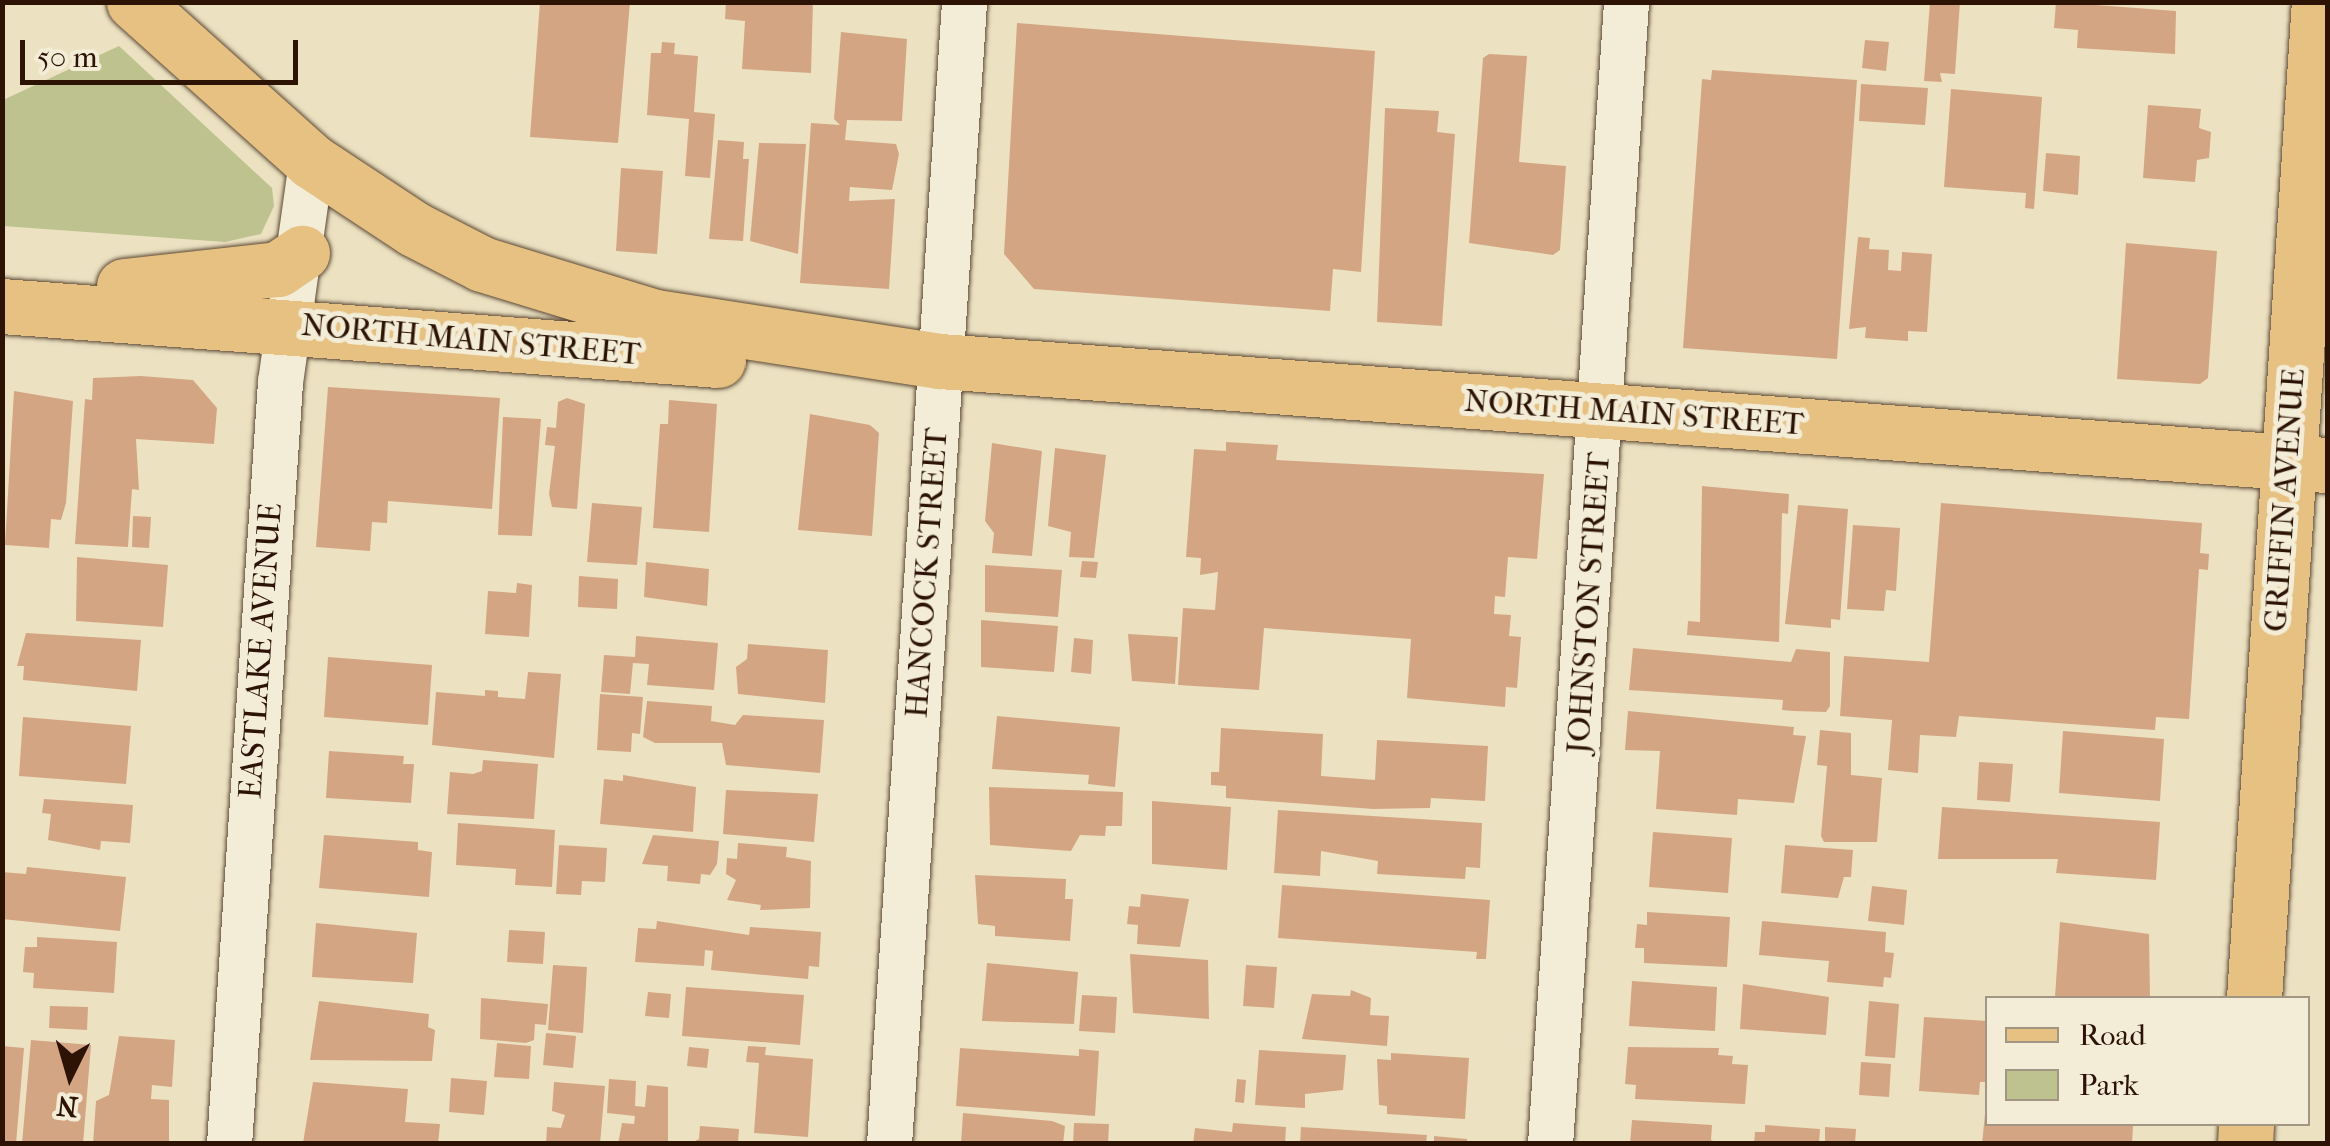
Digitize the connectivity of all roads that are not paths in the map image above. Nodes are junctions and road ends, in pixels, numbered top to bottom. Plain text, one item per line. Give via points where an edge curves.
1 (134, 2) edge
2 (964, 2) edge
3 (1626, 2) edge
4 (2319, 2) edge
5 (312, 161) junction
6 (302, 254) junction
7 (2, 304) edge
8 (292, 325) junction
9 (940, 362) junction
10 (1603, 411) junction
11 (2307, 463) edge
12 (2254, 996) edge
13 (230, 1144) edge
14 (888, 1144) edge
15 (1550, 1144) edge

1 - 5 main road, NORTH MAIN STREET
2 - 9 street, HANCOCK STREET
3 - 10 street, JOHNSTON STREET
4 - 11 main road, GRIFFIN AVENUE
5 - 6 street, EASTLAKE AVENUE
5 - 9 main road, NORTH MAIN STREET via 414,229 482,264 563,292 654,317
6 - 7 main road via 278,270
6 - 8 street, EASTLAKE AVENUE
7 - 8 main road, NORTH MAIN STREET
8 - 9 main road, NORTH MAIN STREET via 792,366
8 - 13 street, EASTLAKE AVENUE via 280,382
9 - 10 main road, NORTH MAIN STREET
9 - 14 street, HANCOCK STREET
10 - 11 main road, NORTH MAIN STREET
10 - 15 street, JOHNSTON STREET
11 - 12 main road, GRIFFIN AVENUE

